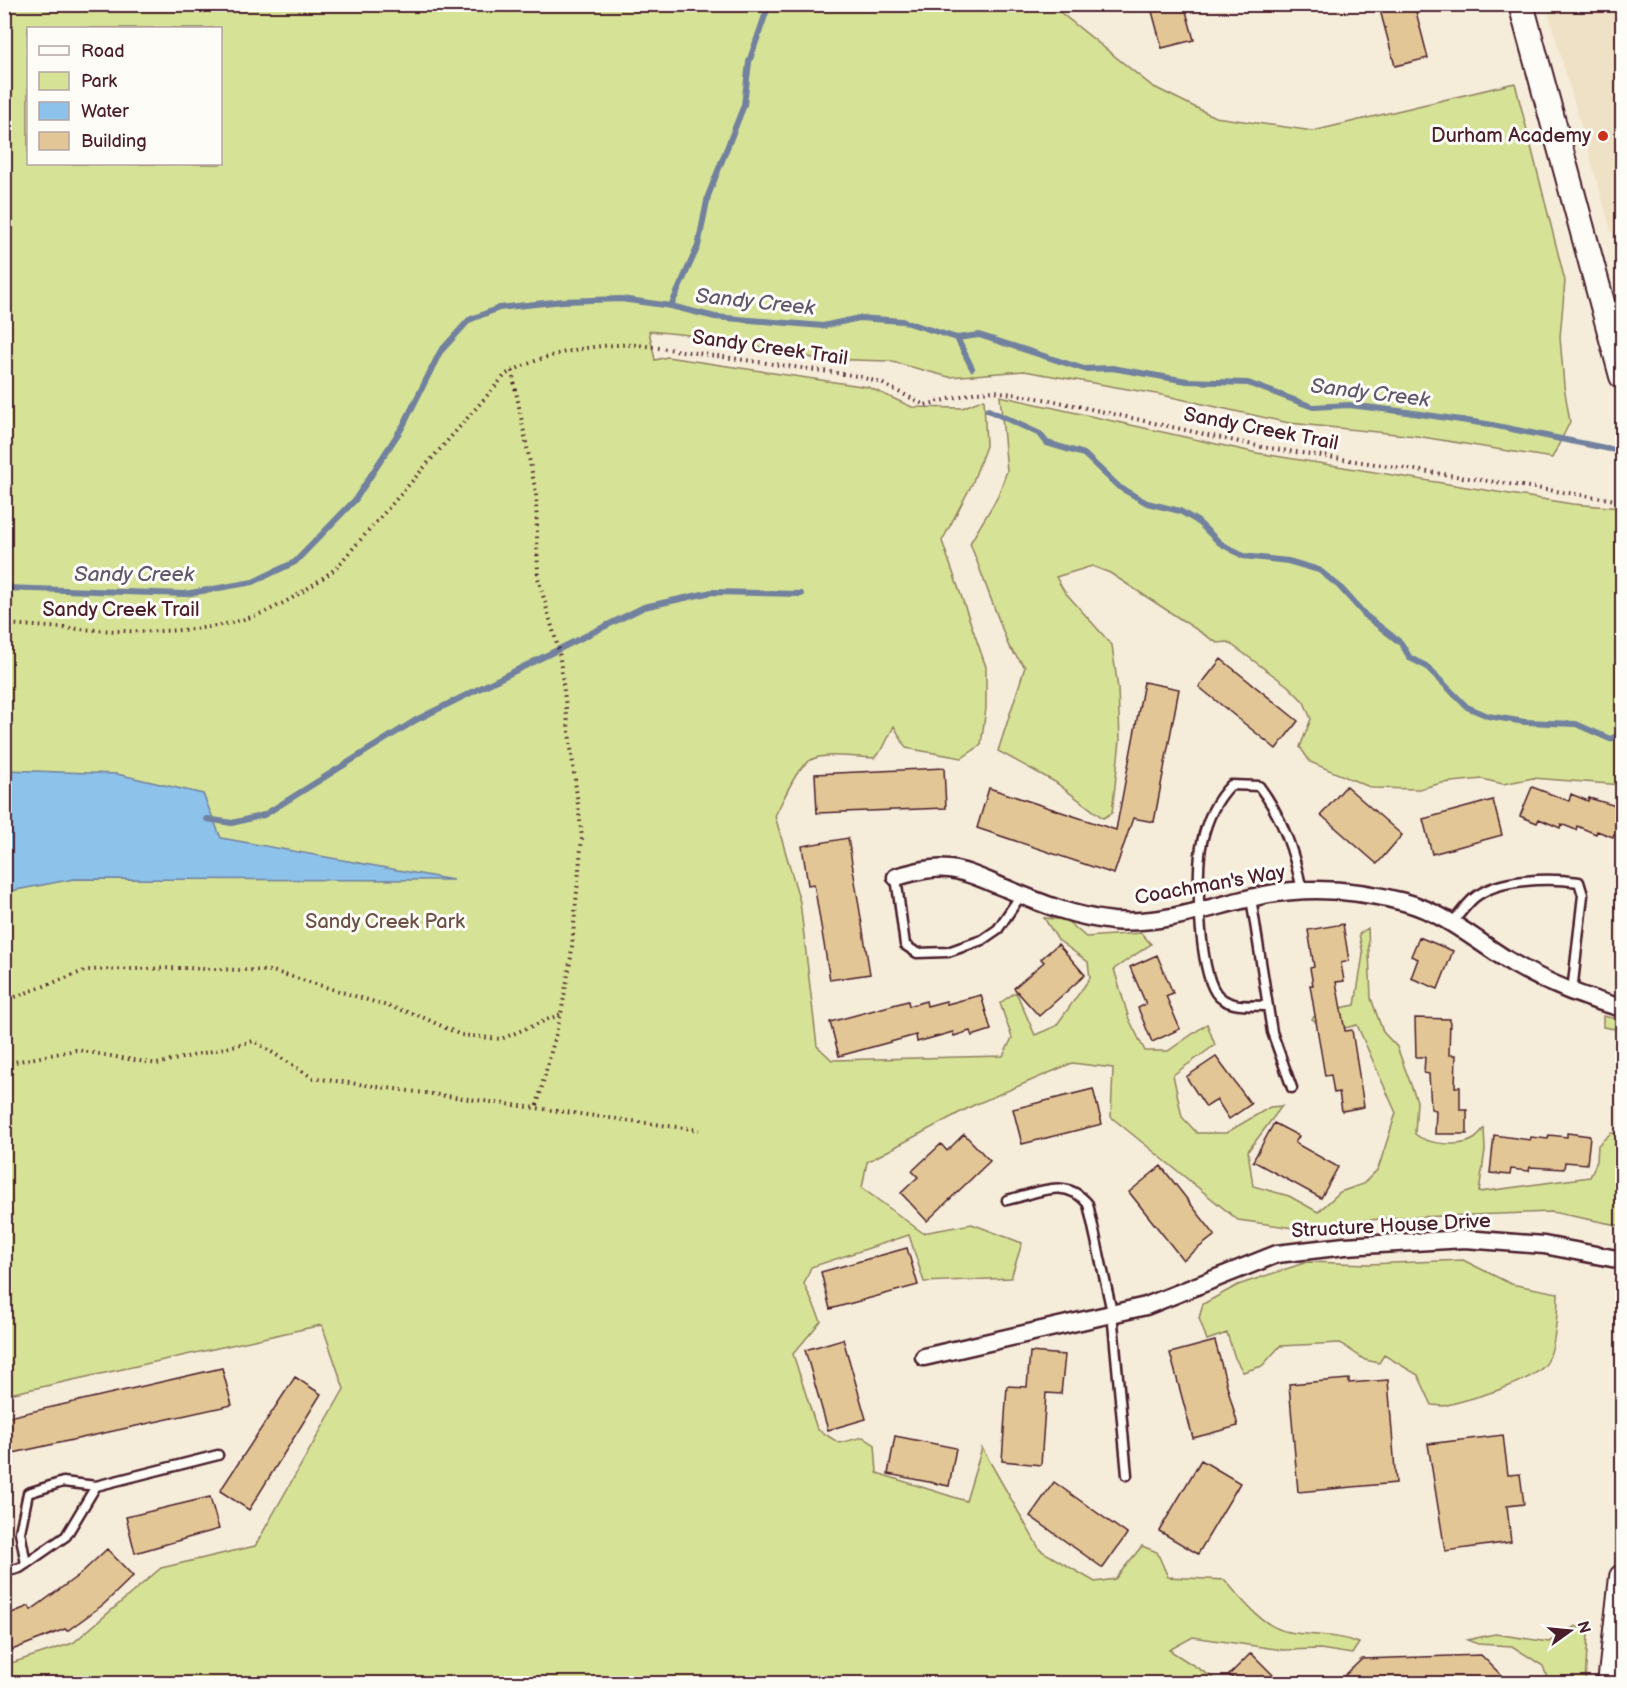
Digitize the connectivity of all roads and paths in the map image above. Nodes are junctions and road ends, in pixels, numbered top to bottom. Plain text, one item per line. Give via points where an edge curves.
1 (1521, 4) edge
2 (512, 371) junction
3 (1623, 376) edge
4 (1623, 501) edge
5 (4, 624) edge
6 (896, 877) joint
7 (1302, 890) junction
8 (1021, 895) junction
9 (1251, 898) junction
10 (1199, 912) junction
11 (1452, 922) junction
12 (1572, 993) junction
13 (4, 1001) edge
14 (1268, 1006) junction
15 (1623, 1008) edge
16 (561, 1014) junction
17 (4, 1064) edge
18 (1292, 1088) dead end
19 (536, 1109) junction
20 (699, 1130) dead end
21 (1007, 1200) dead end
22 (1623, 1260) edge
23 (1112, 1312) junction
24 (924, 1358) dead end
25 (218, 1455) dead end
26 (1127, 1475) dead end
27 (96, 1486) junction
28 (26, 1564) junction
29 (4, 1572) edge
30 (1623, 1577) edge
31 (1610, 1683) edge

1 - 3 street
2 - 4 path, Sandy Creek Trail via 537,360 609,344 639,345 858,376 881,382 925,405 995,391 1262,447
2 - 5 path, Sandy Creek Trail via 493,387 335,569 278,606 246,619 186,628
2 - 16 path via 536,493 538,578 559,651 582,837 571,957
6 - 8 street, Coachman's Way via 929,868 951,869
6 - 8 lane via 905,945 917,953 948,952 982,940 998,929
7 - 9 street, Coachman's Way
7 - 10 lane via 1294,851 1275,808 1259,786 1231,785 1215,801 1201,843
7 - 11 street, Coachman's Way via 1372,894 1407,903
8 - 10 street, Coachman's Way via 1048,906 1113,921
9 - 10 street, Coachman's Way
9 - 14 lane
10 - 14 lane via 1205,959 1216,992 1231,1004
11 - 12 street, Coachman's Way via 1512,963
11 - 12 lane via 1476,897 1509,884 1548,877 1579,882 1582,895
12 - 15 street, Coachman's Way
13 - 16 path via 87,970 182,968 273,971 420,1016 461,1035 501,1039
14 - 18 lane via 1272,1032
16 - 19 path
17 - 19 path via 76,1050 157,1064 254,1041 313,1078
19 - 20 path
21 - 23 lane via 1061,1187 1078,1191 1088,1204
22 - 23 street, Structure House Drive via 1497,1240 1345,1246 1277,1254 1146,1306
23 - 24 street, Structure House Drive
23 - 26 lane
25 - 27 lane
27 - 28 lane via 66,1536
27 - 28 lane via 63,1482 28,1493 20,1532
28 - 29 lane
30 - 31 street

